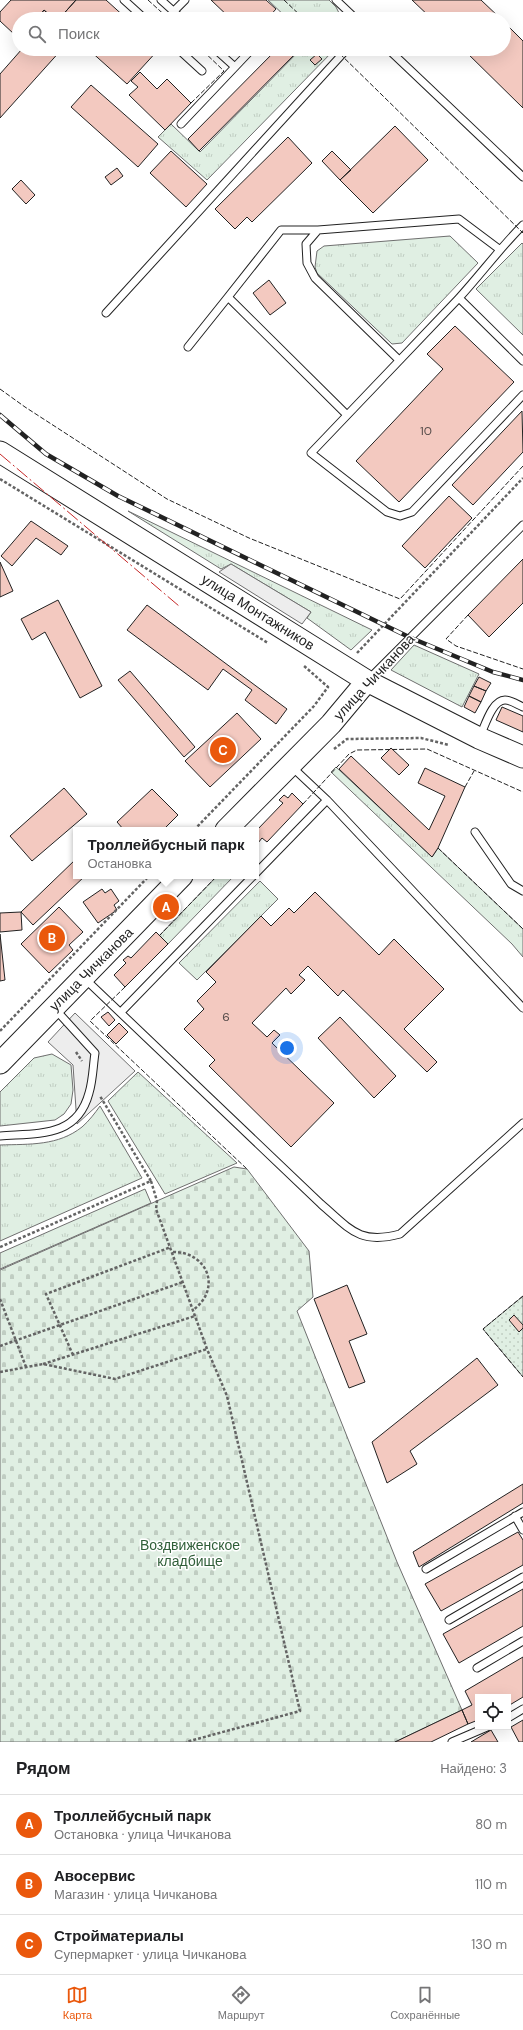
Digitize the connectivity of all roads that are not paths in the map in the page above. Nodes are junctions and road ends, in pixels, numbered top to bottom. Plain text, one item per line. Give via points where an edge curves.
1 (124, 0) edge
2 (160, 0) edge
3 (185, 0) edge
4 (336, 0) edge
5 (137, 12) edge
6 (174, 12) joint
7 (349, 12) edge
8 (186, 56) edge
9 (223, 56) edge
10 (245, 56) edge
11 (341, 56) edge
12 (395, 56) edge
13 (235, 67) junction
14 (202, 71) dead end
15 (181, 124) dead end
16 (523, 177) edge
17 (523, 224) edge
18 (318, 230) junction
19 (499, 249) junction
20 (228, 297) junction
21 (458, 298) junction
22 (106, 313) dead end
23 (188, 347) dead end
24 (399, 360) junction
25 (523, 361) edge
26 (523, 395) edge
27 (348, 415) junction
28 (0, 452) edge
29 (523, 525) edge
30 (367, 681) junction
31 (523, 707) edge
32 (479, 738) junction
33 (523, 757) edge
34 (289, 765) junction
35 (327, 800) junction
36 (229, 827) edge
37 (475, 832) dead end
38 (259, 870) edge
39 (179, 879) edge
40 (250, 879) edge
41 (523, 891) edge
42 (84, 978) junction
43 (54, 1008) junction
44 (523, 1008) edge
45 (121, 1012) junction
46 (0, 1063) edge
47 (523, 1123) edge
48 (0, 1136) edge
49 (523, 1512) edge
50 (515, 1516) junction
51 (523, 1530) edge
52 (426, 1569) dead end
53 (523, 1577) edge
54 (449, 1620) dead end
55 (523, 1641) edge
56 (477, 1668) dead end
57 (523, 1709) edge
58 (511, 1716) edge
59 (480, 1730) edge
60 (452, 1742) edge

1 - 5 lane
2 - 6 lane
3 - 6 lane
4 - 7 lane
8 - 14 lane
9 - 13 lane
10 - 13 lane
11 - 22 lane
12 - 16 lane
13 - 15 lane
17 - 19 lane
18 - 19 lane via 459,219
18 - 20 lane via 281,230
18 - 24 lane via 306,244 306,264 315,278
19 - 21 lane
20 - 23 lane
20 - 27 lane
21 - 24 lane
21 - 25 lane
24 - 27 lane
26 - 27 lane via 412,512 400,516 387,512 311,453
28 - 30 main road, улица Монтажников
29 - 30 lane, улица Чичканова
30 - 32 main road, улица Монтажников
30 - 34 main road, улица Чичканова via 331,724
31 - 32 lane via 509,700 500,701
32 - 33 main road, улица Монтажников
34 - 35 lane
34 - 36 main road, улица Чичканова
35 - 38 lane
35 - 44 lane
37 - 41 lane via 511,884
39 - 42 main road, улица Чичканова
40 - 45 lane
42 - 43 main road, улица Чичканова
42 - 45 lane
43 - 46 main road, улица Чичканова
43 - 48 lane via 95,1053 89,1094 79,1116 66,1128
45 - 47 lane via 321,1204 358,1235 387,1237 400,1234
49 - 50 lane
50 - 51 lane
50 - 52 lane
53 - 54 lane
55 - 56 lane
57 - 58 lane
59 - 60 lane

